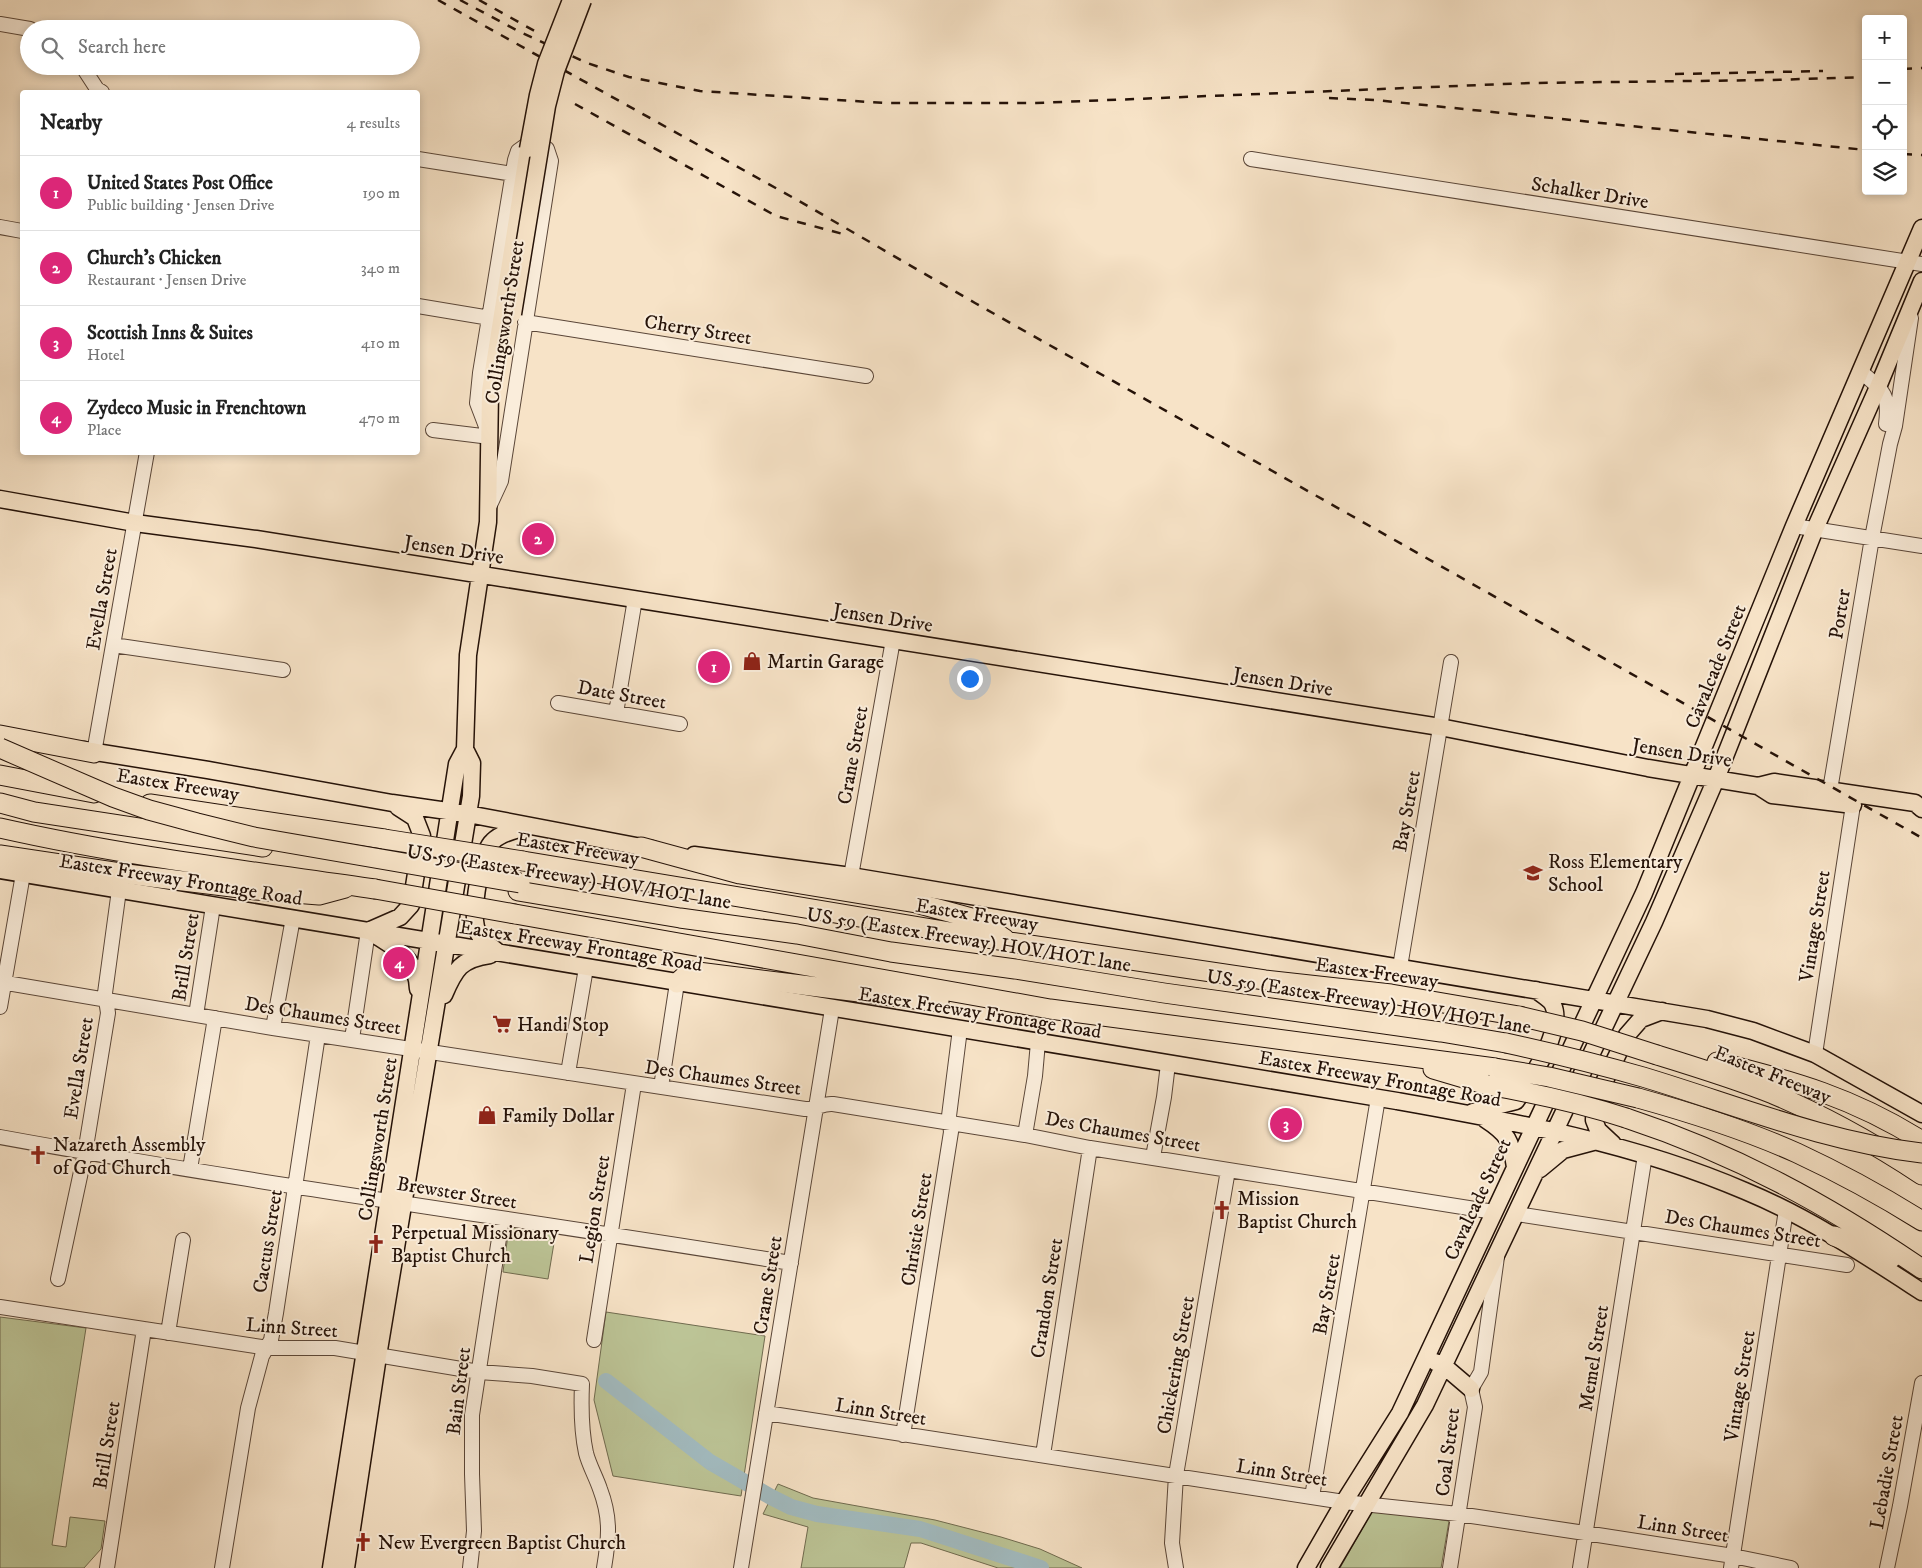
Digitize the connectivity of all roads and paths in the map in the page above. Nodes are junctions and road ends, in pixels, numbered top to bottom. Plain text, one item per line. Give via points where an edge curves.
1 (571, 0) edge
2 (583, 0) edge
3 (0, 24) edge
4 (20, 27) edge
5 (88, 75) edge
6 (99, 90) edge
7 (1251, 159) dead end
8 (420, 160) edge
9 (513, 174) junction
10 (0, 227) edge
11 (1922, 228) edge
12 (20, 230) edge
13 (1915, 263) edge
14 (1922, 280) edge
15 (1915, 298) junction
16 (420, 306) edge
17 (508, 316) junction
18 (1860, 371) junction
19 (866, 376) dead end
20 (1878, 387) junction
21 (433, 430) dead end
22 (490, 438) junction
23 (1890, 444) junction
24 (146, 455) edge
25 (0, 499) edge
26 (489, 507) junction
27 (135, 523) junction
28 (1794, 526) junction
29 (1815, 530) junction
30 (1872, 538) junction
31 (1922, 546) edge
32 (481, 575) junction
33 (635, 599) junction
34 (893, 640) junction
35 (113, 645) junction
36 (1451, 662) dead end
37 (283, 670) dead end
38 (558, 704) dead end
39 (616, 713) junction
40 (680, 724) dead end
41 (1440, 728) junction
42 (0, 729) edge
43 (0, 735) edge
44 (0, 748) edge
45 (466, 749) junction
46 (94, 753) junction
47 (0, 775) edge
48 (1693, 775) junction
49 (1716, 779) junction
50 (1758, 786) junction
51 (1830, 790) junction
52 (0, 792) edge
53 (392, 803) junction
54 (0, 805) edge
55 (1853, 805) junction
56 (1922, 809) edge
57 (450, 812) junction
58 (468, 814) junction
59 (531, 826) junction
60 (0, 828) edge
61 (254, 837) junction
62 (641, 847) junction
63 (0, 855) edge
64 (0, 870) edge
65 (23, 874) junction
66 (851, 876) junction
67 (354, 886) junction
68 (519, 887) junction
69 (119, 890) junction
70 (1644, 892) junction
71 (1663, 901) junction
72 (213, 906) junction
73 (292, 918) junction
74 (368, 931) junction
75 (429, 942) junction
76 (1010, 942) junction
77 (447, 945) junction
78 (500, 954) junction
79 (1400, 967) junction
80 (586, 968) junction
81 (2, 982) edge
82 (678, 983) junction
83 (1535, 990) junction
84 (1594, 999) junction
85 (997, 1000) junction
86 (106, 1001) junction
87 (1616, 1003) junction
88 (0, 1007) edge
89 (418, 1008) junction
90 (832, 1009) junction
91 (1662, 1011) junction
92 (196, 1014) junction
93 (215, 1018) junction
94 (434, 1020) junction
95 (273, 1028) junction
96 (960, 1029) junction
97 (318, 1035) junction
98 (352, 1039) junction
99 (1038, 1042) junction
100 (421, 1051) junction
101 (1659, 1051) junction
102 (1377, 1053) junction
103 (1815, 1054) junction
104 (1168, 1064) junction
105 (568, 1074) junction
106 (634, 1084) junction
107 (661, 1087) junction
108 (1378, 1098) junction
109 (816, 1108) junction
110 (1922, 1114) edge
111 (1474, 1115) junction
112 (950, 1122) junction
113 (1534, 1126) junction
114 (1556, 1131) junction
115 (1025, 1135) junction
116 (0, 1137) edge
117 (1598, 1141) junction
118 (1922, 1141) edge
119 (1616, 1146) junction
120 (1090, 1148) junction
121 (86, 1153) junction
122 (1922, 1153) edge
123 (1646, 1155) junction
124 (1153, 1157) junction
125 (1515, 1167) junction
126 (190, 1169) junction
127 (1228, 1170) junction
128 (1536, 1172) junction
129 (1922, 1175) edge
130 (296, 1187) junction
131 (1363, 1190) junction
132 (396, 1202) junction
133 (1786, 1210) junction
134 (1494, 1212) junction
135 (1517, 1214) junction
136 (502, 1220) junction
137 (1922, 1221) edge
138 (1634, 1232) junction
139 (610, 1234) junction
140 (1834, 1236) junction
141 (183, 1240) dead end
142 (1498, 1254) junction
143 (1780, 1254) junction
144 (790, 1263) junction
145 (1847, 1265) dead end
146 (1922, 1270) edge
147 (58, 1280) dead end
148 (1922, 1292) edge
149 (0, 1307) edge
150 (144, 1329) junction
151 (168, 1333) junction
152 (594, 1340) dead end
153 (268, 1348) junction
154 (371, 1354) junction
155 (1427, 1358) junction
156 (1444, 1366) junction
157 (479, 1372) junction
158 (1922, 1383) edge
159 (1471, 1389) junction
160 (766, 1413) junction
161 (903, 1435) junction
162 (1043, 1455) junction
163 (1176, 1475) junction
164 (1312, 1497) junction
165 (1344, 1502) junction
166 (1366, 1504) junction
167 (1458, 1514) junction
168 (1585, 1532) junction
169 (1732, 1562) edge
170 (107, 1568) edge
171 (222, 1568) edge
172 (331, 1568) edge
173 (346, 1568) edge
174 (470, 1568) edge
175 (604, 1568) edge
176 (742, 1568) edge
177 (1176, 1568) edge
178 (1306, 1568) edge
179 (1329, 1568) edge
180 (1450, 1568) edge
181 (1580, 1568) edge
182 (1791, 1568) edge
183 (1887, 1568) edge

1 - 17 main road, Collingsworth Street, bridge via 538,94
2 - 17 main road, Collingsworth Street, bridge via 556,71 547,106
3 - 4 street
5 - 6 street
7 - 13 street, Schalker Drive
8 - 9 street
9 - 17 street, Collingsworth Street
9 - 17 street, Collingsworth Street via 516,155 521,148 545,148 549,152 551,161
10 - 12 street
11 - 13 main road, Cavalcade Street
13 - 18 main road, Cavalcade Street
14 - 15 main road, Cavalcade Street
15 - 20 main road, Cavalcade Street
15 - 23 street, Porter via 1896,426
16 - 17 street, Cherry Street
17 - 19 street, Cherry Street
17 - 22 main road, Collingsworth Street via 500,394
17 - 22 street, Collingsworth Street via 477,403
17 - 26 street, Collingsworth Street via 501,481
18 - 20 street, Porter
18 - 28 main road, Cavalcade Street
20 - 23 street, Porter via 1887,400 1886,424
20 - 29 main road, Cavalcade Street
21 - 22 street
22 - 26 main road, Collingsworth Street
23 - 30 street, Porter
24 - 27 street, Evella Street
25 - 27 main road, Jensen Drive
26 - 32 main road, Collingsworth Street
27 - 32 main road, Jensen Drive
27 - 35 street, Evella Street
28 - 29 street
28 - 48 main road, Cavalcade Street
29 - 30 street
29 - 49 main road, Cavalcade Street
30 - 31 street
30 - 51 street, Porter
32 - 33 main road, Jensen Drive
32 - 45 main road, Collingsworth Street via 468,655
33 - 34 main road, Jensen Drive
33 - 39 street
34 - 41 main road, Jensen Drive
34 - 66 street, Crane Street
35 - 37 street
35 - 46 street, Evella Street
36 - 41 street, Bay Street
38 - 39 street, Date Street
39 - 40 street, Date Street
41 - 48 main road, Jensen Drive
41 - 79 street, Bay Street
42 - 46 main road
43 - 46 highway
44 - 61 highway, bridge via 112,797
45 - 57 main road, Collingsworth Street via 457,764
45 - 58 main road, Collingsworth Street via 472,763
46 - 53 main road
47 - 76 highway, Eastex Freeway, bridge via 148,803 384,838
48 - 49 main road, Jensen Drive
48 - 70 main road, Cavalcade Street
49 - 50 main road, Jensen Drive
49 - 71 main road, Cavalcade Street
50 - 51 main road, Jensen Drive via 1774,782
50 - 55 main road, Jensen Drive via 1772,795
51 - 56 main road, Jensen Drive via 1915,803
52 - 61 highway, Eastex Freeway, bridge
53 - 57 main road
53 - 74 main road via 415,818 422,836 410,905 400,917
54 - 68 highway, US 59 (Eastex Freeway) HOV/HOT lane via 381,868
55 - 56 main road, Jensen Drive via 1911,812
55 - 103 street, Vintage Street
57 - 58 main road
57 - 75 main road, Collingsworth Street
58 - 59 main road
58 - 77 main road, Collingsworth Street
59 - 62 main road
59 - 78 main road via 493,840 482,864 476,927 485,943
60 - 67 highway via 162,859
61 - 68 highway, Eastex Freeway, bridge
62 - 66 main road
62 - 76 highway via 740,874 916,903 975,919
63 - 67 highway via 256,890 319,895
64 - 65 main road, Eastex Freeway Frontage Road
65 - 69 main road, Eastex Freeway Frontage Road
65 - 81 street
66 - 79 main road
67 - 85 highway, bridge
68 - 122 highway, US 59 (Eastex Freeway) HOV/HOT lane, bridge via 680,918 797,934 891,952 1506,1043 1644,1078 1822,1135
69 - 72 main road, Eastex Freeway Frontage Road
69 - 86 street, Evella Street
70 - 71 main road
70 - 84 main road, Cavalcade Street
71 - 87 main road, Cavalcade Street
72 - 73 main road, Eastex Freeway Frontage Road
72 - 92 street, Brill Street
73 - 74 main road, Eastex Freeway Frontage Road
73 - 95 street
74 - 75 main road, Eastex Freeway Frontage Road
74 - 89 main road via 399,951 410,963 417,977
74 - 98 street
75 - 77 main road, Eastex Freeway Frontage Road
75 - 89 main road, Collingsworth Street
76 - 101 highway, Eastex Freeway, bridge via 1265,980 1391,994 1519,1016
77 - 78 main road, Eastex Freeway Frontage Road
77 - 94 main road, Collingsworth Street
78 - 80 main road, Eastex Freeway Frontage Road
78 - 94 main road via 478,957 460,965
79 - 83 main road
80 - 82 main road, Eastex Freeway Frontage Road
80 - 105 street
81 - 86 street, Des Chaumes Street
81 - 88 street
82 - 85 highway via 690,971 968,1005
82 - 90 main road, Eastex Freeway Frontage Road
82 - 107 street
83 - 84 main road
83 - 111 main road via 1553,1004 1556,1018 1535,1072 1516,1101
84 - 87 main road
84 - 113 main road, Cavalcade Street
85 - 102 highway
86 - 92 street, Des Chaumes Street
86 - 121 street, Evella Street via 108,1013
87 - 91 main road
87 - 114 main road, Cavalcade Street
89 - 100 main road, Collingsworth Street
90 - 96 main road, Eastex Freeway Frontage Road
90 - 109 street, Crane Street
91 - 103 main road via 1728,1024
91 - 119 main road via 1642,1019 1627,1035 1595,1101 1594,1120 1598,1130
92 - 93 street, Des Chaumes Street
93 - 95 street, Des Chaumes Street
93 - 126 street, Brill Street
94 - 100 main road, Collingsworth Street
95 - 97 street, Des Chaumes Street
96 - 99 main road, Eastex Freeway Frontage Road
96 - 112 street, Christie Street
97 - 98 street, Des Chaumes Street
97 - 130 street, Cactus Street
98 - 100 street, Des Chaumes Street
99 - 104 main road, Eastex Freeway Frontage Road
99 - 115 street
100 - 105 street, Des Chaumes Street
100 - 132 main road, Collingsworth Street
101 - 118 highway via 1778,1077 1844,1099
101 - 129 highway, Eastex Freeway via 1806,1109 1864,1139
102 - 137 highway, bridge via 1549,1077 1638,1098 1727,1126 1796,1153
102 - 146 highway, bridge via 1487,1085 1543,1095 1626,1118 1688,1140 1786,1184
103 - 110 main road
104 - 108 main road, Eastex Freeway Frontage Road
104 - 124 street
105 - 106 street, Des Chaumes Street
106 - 107 street, Des Chaumes Street
106 - 139 street, Legion Street
107 - 109 street, Des Chaumes Street
108 - 111 main road, Eastex Freeway Frontage Road
108 - 131 street, Bay Street
109 - 112 street, Des Chaumes Street via 833,1104
109 - 144 street, Crane Street
111 - 113 main road, Eastex Freeway Frontage Road
111 - 125 main road via 1501,1129 1508,1139
112 - 115 street, Des Chaumes Street
112 - 161 street, Christie Street via 952,1132
113 - 114 main road, Eastex Freeway Frontage Road
113 - 125 main road, Cavalcade Street
114 - 117 main road, Eastex Freeway Frontage Road
114 - 128 main road, Cavalcade Street
115 - 120 street, Des Chaumes Street
116 - 121 street, Brewster Street
117 - 119 main road, Eastex Freeway Frontage Road
117 - 128 main road via 1563,1150
119 - 123 main road, Eastex Freeway Frontage Road
120 - 124 street, Des Chaumes Street
120 - 162 street, Crandon Street
121 - 126 street, Brewster Street
121 - 147 street, Evella Street
123 - 133 main road, Eastex Freeway Frontage Road via 1711,1177
123 - 138 street, Memel Street
124 - 127 street, Des Chaumes Street
125 - 134 main road, Cavalcade Street
126 - 130 street, Brewster Street
127 - 131 street, Des Chaumes Street
127 - 163 street, Chickering Street
128 - 135 main road, Cavalcade Street
130 - 132 street, Brewster Street
130 - 153 street, Cactus Street
131 - 134 street, Des Chaumes Street
131 - 164 street, Bay Street
132 - 136 street, Brewster Street
132 - 154 main road, Collingsworth Street
133 - 140 main road, Eastex Freeway Frontage Road
133 - 143 street, Vintage Street
134 - 155 main road, Cavalcade Street
135 - 138 street, Des Chaumes Street
135 - 142 main road, Cavalcade Street
136 - 139 street, Brewster Street
136 - 157 street, Bain Street
138 - 143 street, Des Chaumes Street
138 - 168 street, Memel Street
139 - 144 street, Brewster Street
139 - 152 street, Legion Street
140 - 146 highway
140 - 148 main road, Eastex Freeway Frontage Road
141 - 151 street
142 - 156 main road, Cavalcade Street
142 - 159 street, Coal Street via 1481,1372
143 - 145 street, Des Chaumes Street
143 - 169 street, Vintage Street
144 - 160 street, Crane Street
149 - 150 street, Linn Street
150 - 151 street, Linn Street
150 - 170 street, Brill Street
151 - 153 street, Linn Street
153 - 154 street, Linn Street via 324,1347
153 - 171 street, Cactus Street via 262,1356 248,1408
154 - 157 street, Linn Street
154 - 172 main road, Collingsworth Street
154 - 173 main road, Collingsworth Street
155 - 156 main road
155 - 165 main road, Cavalcade Street via 1400,1412
156 - 159 main road
156 - 166 main road, Cavalcade Street via 1410,1433
157 - 174 street, Bain Street via 472,1415 474,1531
157 - 175 street, Linn Street via 582,1384 581,1423 586,1456 604,1499 609,1522
158 - 183 street, Lebadie Street
159 - 167 street, Coal Street via 1475,1407
160 - 161 street, Linn Street
160 - 176 street, Crane Street
161 - 162 street, Linn Street
162 - 163 street, Linn Street
163 - 164 street, Linn Street
163 - 177 street, Chickering Street via 1172,1543
164 - 165 street, Linn Street
165 - 166 street, Linn Street
165 - 178 main road, Cavalcade Street
166 - 167 street, Linn Street
166 - 179 main road, Cavalcade Street
167 - 168 street, Linn Street
167 - 180 street, Coal Street
168 - 169 street, Linn Street
168 - 181 street, Memel Street
169 - 182 street, Linn Street

